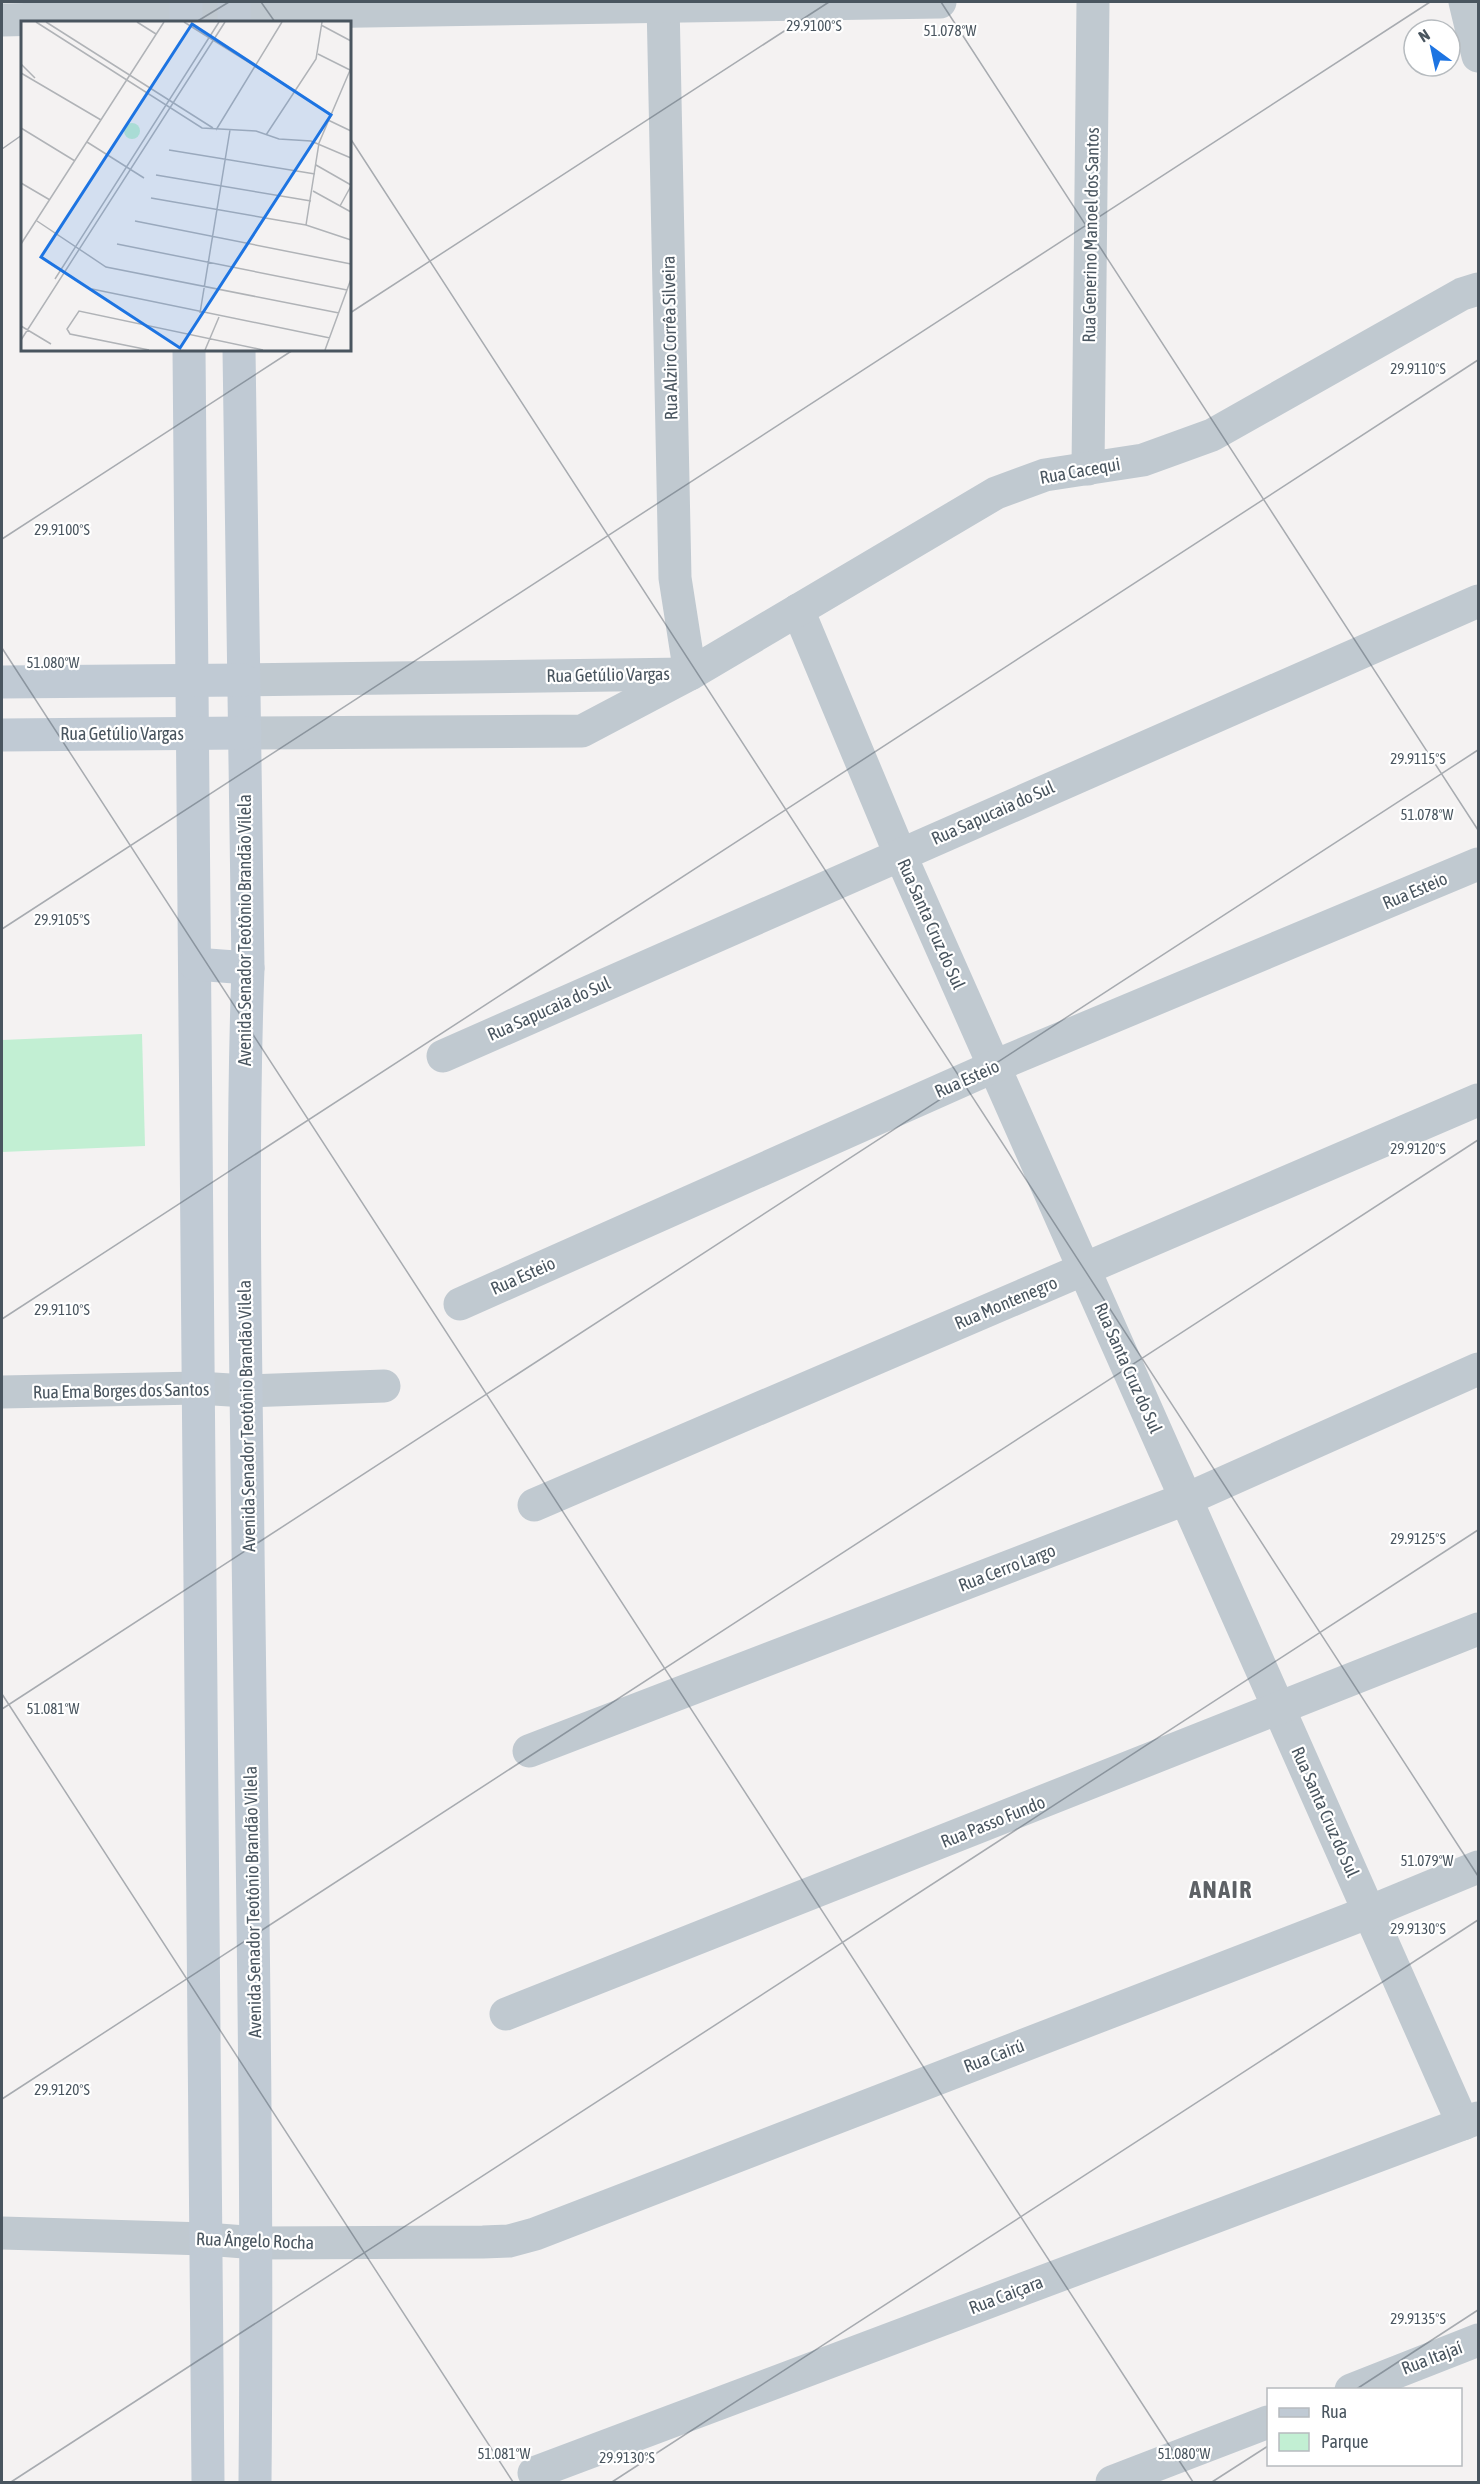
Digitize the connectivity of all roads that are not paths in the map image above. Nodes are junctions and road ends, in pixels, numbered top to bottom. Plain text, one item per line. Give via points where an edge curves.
1 (940, 2) edge
2 (1093, 2) edge
3 (1465, 2) edge
4 (663, 4) edge
5 (234, 12) edge
6 (186, 13) edge
7 (2, 20) edge
8 (1478, 55) edge
9 (1479, 289) edge
10 (189, 351) edge
11 (239, 351) edge
12 (1088, 469) junction
13 (1479, 601) edge
14 (798, 610) junction
15 (690, 674) junction
16 (192, 680) junction
17 (243, 681) junction
18 (2, 682) edge
19 (245, 733) junction
20 (192, 734) junction
21 (2, 735) edge
22 (900, 854) junction
23 (1479, 864) edge
24 (195, 964) junction
25 (248, 968) junction
26 (196, 1055) junction
27 (443, 1056) dead end
28 (245, 1059) junction
29 (995, 1066) junction
30 (1479, 1100) edge
31 (1084, 1269) junction
32 (460, 1304) dead end
33 (1479, 1369) edge
34 (384, 1386) dead end
35 (198, 1388) junction
36 (246, 1391) junction
37 (2, 1392) edge
38 (1186, 1499) junction
39 (534, 1505) dead end
40 (1479, 1629) edge
41 (1279, 1709) junction
42 (529, 1751) dead end
43 (1479, 1867) edge
44 (1369, 1912) junction
45 (506, 2014) dead end
46 (1471, 2121) edge
47 (2, 2233) edge
48 (206, 2239) junction
49 (508, 2241) joint
50 (257, 2243) junction
51 (1479, 2340) edge
52 (1357, 2388) edge
53 (1267, 2423) edge
54 (534, 2473) dead end
55 (208, 2482) edge
56 (255, 2482) edge
57 (1112, 2482) edge

1 - 4 street
2 - 12 street, Rua Generino Manoel dos Santos
3 - 8 street
4 - 5 street
4 - 15 street, Rua Alziro Corrêa Silveira via 675,578
5 - 6 street
6 - 7 street
9 - 12 street, Rua Cacequi via 1462,294 1212,435 1143,460
10 - 16 main road
11 - 17 main road, Avenida Senador Teotônio Brandão Vilela
12 - 14 street, Rua Cacequi via 1045,474 996,493
13 - 22 street, Rua Sapucaia do Sul
14 - 15 street, Rua Cacequi
14 - 22 street, Rua Santa Cruz do Sul
15 - 17 street, Rua Getúlio Vargas
15 - 19 street, Rua Getúlio Vargas via 582,731
16 - 17 main road, Rua Getúlio Vargas
16 - 18 main road, Rua Getúlio Vargas
16 - 20 main road
17 - 19 main road, Avenida Senador Teotônio Brandão Vilela
19 - 20 main road, Rua Getúlio Vargas
19 - 25 main road, Avenida Senador Teotônio Brandão Vilela
20 - 21 main road, Rua Getúlio Vargas
20 - 24 main road
22 - 27 street, Rua Sapucaia do Sul
22 - 29 street, Rua Santa Cruz do Sul
23 - 29 street, Rua Esteio
24 - 25 main road
24 - 26 main road
25 - 28 main road, Avenida Senador Teotônio Brandão Vilela
26 - 28 main road
26 - 35 main road
28 - 36 main road, Avenida Senador Teotônio Brandão Vilela
29 - 31 street, Rua Santa Cruz do Sul
29 - 32 street, Rua Esteio
30 - 31 street, Rua Montenegro
31 - 38 street, Rua Santa Cruz do Sul
31 - 39 street, Rua Montenegro
33 - 38 street, Rua Cerro Largo
34 - 36 street, Rua Ema Borges dos Santos
35 - 36 street, Rua Ema Borges dos Santos
35 - 37 street, Rua Ema Borges dos Santos
35 - 48 main road
36 - 50 main road, Avenida Senador Teotônio Brandão Vilela
38 - 41 street, Rua Santa Cruz do Sul
38 - 42 street, Rua Cerro Largo
40 - 41 street, Rua Passo Fundo
41 - 44 street, Rua Santa Cruz do Sul
41 - 45 street, Rua Passo Fundo
43 - 44 street, Rua Cairú
44 - 46 street, Rua Santa Cruz do Sul
44 - 49 street, Rua Cairú via 535,2234
46 - 54 street, Rua Caiçara
47 - 48 street, Rua Ângelo Rocha
48 - 50 street, Rua Ângelo Rocha
48 - 55 main road
49 - 50 street, Rua Ângelo Rocha
50 - 56 main road, Avenida Senador Teotônio Brandão Vilela
51 - 52 street, Rua Itajaí
53 - 57 street

